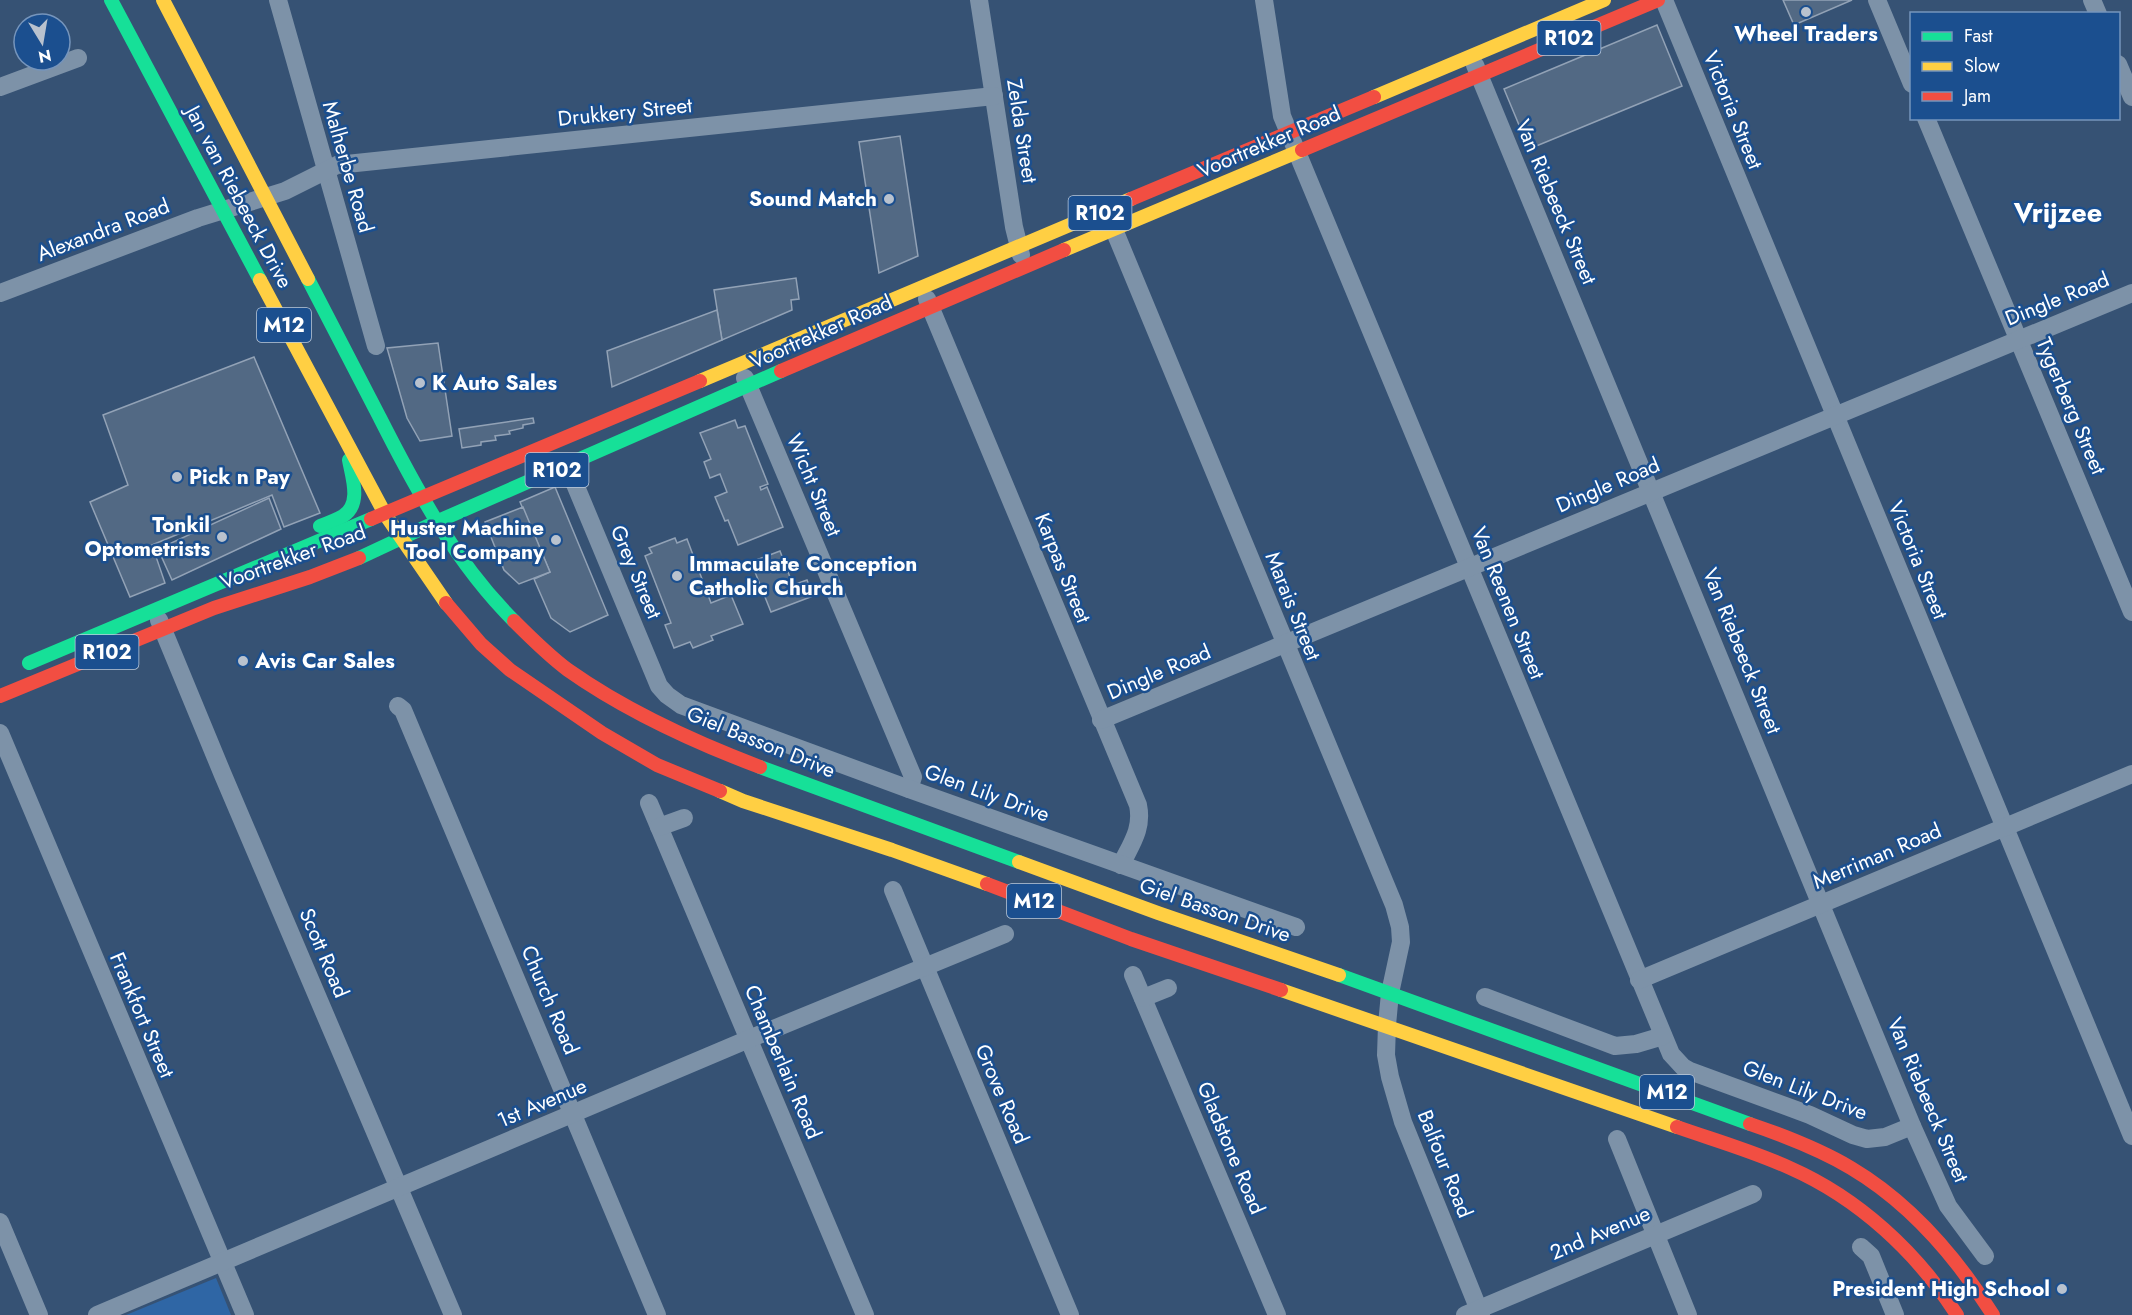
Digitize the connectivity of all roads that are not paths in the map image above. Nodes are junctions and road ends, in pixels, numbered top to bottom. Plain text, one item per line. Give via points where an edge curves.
1 (111, 0) edge
2 (163, 0) edge
3 (278, 0) edge
4 (979, 0) edge
5 (1264, 0) edge
6 (1604, 0) edge
7 (1658, 0) edge
8 (1664, 0) edge
9 (1877, 0) edge
10 (1471, 55) junction
11 (78, 58) dead end
12 (2120, 69) edge
13 (1480, 77) junction
14 (1910, 82) edge
15 (0, 87) edge
16 (994, 96) junction
17 (2132, 97) edge
18 (1927, 120) edge
19 (1289, 133) junction
20 (1297, 153) junction
21 (325, 171) junction
22 (266, 196) junction
23 (222, 210) junction
24 (1106, 211) junction
25 (1114, 230) junction
26 (1017, 246) junction
27 (1026, 268) junction
28 (922, 287) junction
29 (2132, 292) edge
30 (0, 293) edge
31 (931, 306) junction
32 (2018, 339) junction
33 (376, 346) dead end
34 (739, 363) junction
35 (748, 386) junction
36 (1835, 416) junction
37 (346, 440) junction
38 (567, 465) junction
39 (1652, 491) junction
40 (421, 498) junction
41 (385, 514) junction
42 (436, 522) junction
43 (402, 539) junction
44 (254, 568) junction
45 (1469, 568) junction
46 (155, 609) junction
47 (2132, 612) edge
48 (162, 628) junction
49 (1284, 644) junction
50 (21, 666) dead end
51 (667, 695) joint
52 (0, 696) edge
53 (398, 706) dead end
54 (1101, 720) junction
55 (0, 733) edge
56 (2132, 774) edge
57 (909, 789) junction
58 (649, 803) dead end
59 (684, 818) dead end
60 (659, 827) junction
61 (2004, 828) junction
62 (1120, 865) junction
63 (893, 890) dead end
64 (1822, 904) junction
65 (1296, 927) dead end
66 (1005, 934) dead end
67 (924, 967) junction
68 (1133, 975) dead end
69 (1639, 980) junction
70 (1167, 988) dead end
71 (1390, 993) junction
72 (1485, 997) dead end
73 (1143, 998) junction
74 (1387, 1025) junction
75 (1664, 1036) junction
76 (749, 1039) junction
77 (1683, 1067) joint
78 (573, 1114) junction
79 (1912, 1126) junction
80 (2132, 1136) edge
81 (1617, 1139) dead end
82 (399, 1187) junction
83 (1753, 1194) dead end
84 (0, 1222) edge
85 (1655, 1235) junction
86 (1861, 1247) dead end
87 (1985, 1257) dead end
88 (223, 1262) junction
89 (1475, 1313) edge
90 (39, 1315) edge
91 (97, 1315) edge
92 (245, 1315) edge
93 (453, 1315) edge
94 (657, 1315) edge
95 (865, 1315) edge
96 (1070, 1315) edge
97 (1277, 1315) edge
98 (1688, 1315) edge
99 (1895, 1315) edge
100 (1957, 1315) edge
101 (1993, 1315) edge

1 - 23 main road, Jan van Riebeeck Drive / M12
2 - 22 main road, Jan van Riebeeck Drive / M12
3 - 21 street, Malherbe Road
4 - 16 street, Zelda Street
5 - 19 street, Van Reenen Street via 1282,116
6 - 10 main road, Voortrekker Road / R102
7 - 13 main road, Voortrekker Road / R102
8 - 36 street, Victoria Street
9 - 14 street
10 - 13 street, Van Riebeeck Street
10 - 19 main road, Voortrekker Road / R102
11 - 15 street
12 - 17 street
13 - 20 main road, Voortrekker Road / R102
13 - 39 street, Van Riebeeck Street
16 - 21 street, Drukkery Street via 337,165
16 - 26 street, Zelda Street
18 - 32 street, Tygerberg Street
19 - 20 street, Van Reenen Street
19 - 24 main road, Voortrekker Road / R102
20 - 25 main road, Voortrekker Road / R102
20 - 45 street, Van Reenen Street
21 - 22 street, Drukkery Street
21 - 33 street, Malherbe Road
22 - 23 street, Alexandra Road
22 - 40 main road, Jan van Riebeeck Drive / M12
23 - 30 street, Alexandra Road
23 - 37 main road, Jan van Riebeeck Drive / M12
24 - 25 street, Marais Street
24 - 26 main road, Voortrekker Road / R102
25 - 27 main road, Voortrekker Road / R102
25 - 49 street, Marais Street
26 - 27 street, Zelda Street
26 - 28 main road, Voortrekker Road / R102
27 - 31 main road, Voortrekker Road / R102
28 - 31 street, Karpas Street
28 - 34 main road, Voortrekker Road / R102
29 - 32 street, Dingle Road
31 - 35 main road, Voortrekker Road / R102
31 - 54 street, Karpas Street
32 - 36 street, Dingle Road
32 - 47 street, Tygerberg Street
34 - 35 street, Wicht Street
34 - 40 main road, Voortrekker Road / R102
35 - 38 main road, Voortrekker Road / R102
35 - 57 street, Wicht Street via 913,777
36 - 39 street, Dingle Road
36 - 61 street, Victoria Street
37 - 41 main road, Jan van Riebeeck Drive / M12
37 - 44 main road via 355,495 353,506 347,513 286,543
38 - 42 main road, Voortrekker Road / R102
38 - 51 street, Grey Street via 659,686
39 - 45 street, Dingle Road
39 - 64 street, Van Riebeeck Street
40 - 41 main road, Voortrekker Road / R102
40 - 42 main road, Jan van Riebeeck Drive / M12
41 - 43 main road, Jan van Riebeeck Drive / M12
41 - 44 main road, Voortrekker Road / R102
42 - 43 main road, Voortrekker Road / R102
42 - 71 main road, Giel Basson Drive / M12 via 500,607 530,637 567,669 646,717 745,762
43 - 48 main road, Voortrekker Road / R102 via 310,577
43 - 74 main road, M12 via 448,606 510,670 657,765 743,801
44 - 46 main road, Voortrekker Road / R102
45 - 49 street, Dingle Road
45 - 69 street, Van Reenen Street
46 - 48 street, Scott Road
46 - 50 main road, Voortrekker Road / R102
48 - 52 main road, Voortrekker Road / R102
48 - 82 street, Scott Road
49 - 54 street, Dingle Road
49 - 71 street, Marais Street via 1398,917 1401,942
51 - 57 street, Glen Lily Drive via 681,705
53 - 78 street, Church Road via 403,710
54 - 62 street, Karpas Street via 1141,819
55 - 88 street, Frankfort Street
56 - 61 street, Merriman Road
57 - 62 street, Glen Lily Drive
58 - 60 street, Chamberlain Road
59 - 60 street
60 - 76 street, Chamberlain Road
61 - 64 street, Merriman Road
61 - 80 street, Victoria Street
62 - 65 street, Glen Lily Drive
63 - 67 street, Grove Road
64 - 69 street, Merriman Road
64 - 79 street, Van Riebeeck Street
66 - 67 street, 1st Avenue
67 - 76 street, 1st Avenue
67 - 96 street, Grove Road
68 - 73 street, Gladstone Road
69 - 75 street, Van Reenen Street
70 - 73 street
71 - 74 street, Marais Street
71 - 101 main road, Giel Basson Drive / M12 via 1766,1128 1827,1155 1890,1196 1924,1228 1968,1278
72 - 75 street via 1616,1046
73 - 97 street, Gladstone Road
74 - 89 street, Balfour Road via 1386,1055 1403,1122
74 - 100 main road, M12 via 1795,1170 1842,1197 1885,1230 1941,1290
75 - 77 street, Van Reenen Street via 1671,1054
76 - 78 street, 1st Avenue
76 - 95 street, Chamberlain Road
77 - 79 street, Glen Lily Drive via 1853,1135 1876,1139
78 - 82 street, 1st Avenue
78 - 94 street, Church Road
79 - 87 street, Van Riebeeck Street via 1948,1206
81 - 85 street
82 - 88 street, 1st Avenue
82 - 93 street, Scott Road
83 - 85 street, 2nd Avenue
84 - 90 street
85 - 89 street, 2nd Avenue
85 - 98 street
86 - 99 street via 1871,1256
88 - 91 street, 1st Avenue
88 - 92 street, Frankfort Street

